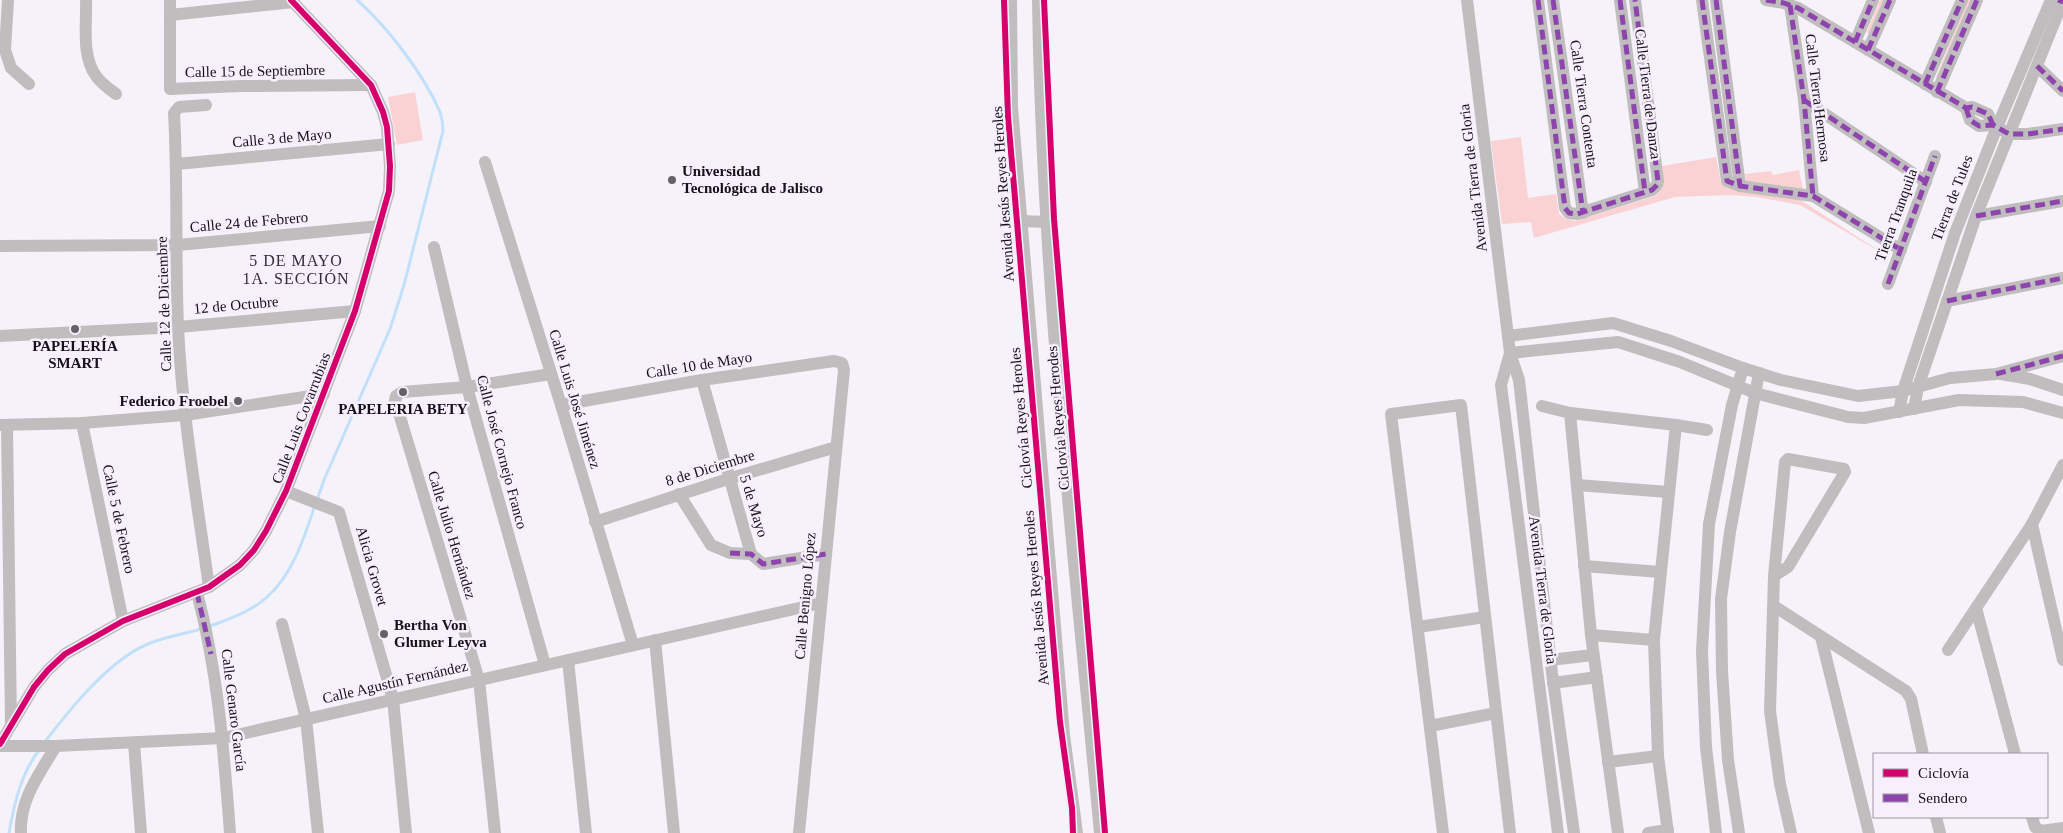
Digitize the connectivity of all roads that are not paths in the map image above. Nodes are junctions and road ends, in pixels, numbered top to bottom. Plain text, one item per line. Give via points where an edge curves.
1 (8, 0) edge
2 (86, 0) edge
3 (170, 0) edge
4 (1011, 0) edge
5 (1038, 0) edge
6 (1468, 0) edge
7 (1538, 0) edge
8 (1553, 0) edge
9 (1620, 0) edge
10 (1636, 0) edge
11 (1702, 0) edge
12 (1716, 0) edge
13 (1766, 0) edge
14 (1873, 0) edge
15 (1890, 0) edge
16 (1962, 0) edge
17 (1977, 0) edge
18 (2051, 0) edge
19 (2058, 0) edge
20 (292, 1) edge
21 (2063, 2) edge
22 (1792, 3) edge
23 (170, 15) junction
24 (1855, 42) junction
25 (1868, 50) junction
26 (2037, 66) junction
27 (29, 84) dead end
28 (1925, 84) junction
29 (371, 85) junction
30 (2063, 91) edge
31 (1937, 92) junction
32 (116, 94) dead end
33 (1804, 100) junction
34 (206, 105) dead end
35 (1995, 126) junction
36 (2063, 129) edge
37 (2009, 134) junction
38 (389, 144) junction
39 (1935, 156) dead end
40 (486, 162) dead end
41 (177, 164) junction
42 (1926, 182) junction
43 (1740, 186) junction
44 (1645, 192) junction
45 (1813, 196) junction
46 (2063, 200) edge
47 (1583, 213) junction
48 (1976, 216) junction
49 (1021, 221) junction
50 (1047, 222) junction
51 (380, 226) junction
52 (178, 245) junction
53 (0, 246) edge
54 (434, 247) dead end
55 (1901, 250) junction
56 (2063, 278) edge
57 (1888, 284) dead end
58 (1948, 301) junction
59 (355, 311) junction
60 (178, 327) junction
61 (0, 336) edge
62 (1508, 336) junction
63 (1510, 353) junction
64 (2063, 356) edge
65 (842, 363) joint
66 (1743, 368) junction
67 (1759, 373) junction
68 (550, 374) junction
69 (1996, 374) junction
70 (702, 380) junction
71 (1737, 386) junction
72 (467, 387) junction
73 (1918, 387) junction
74 (1903, 390) junction
75 (2063, 390) edge
76 (1755, 393) junction
77 (324, 394) junction
78 (561, 405) junction
79 (1542, 406) dead end
80 (1914, 409) junction
81 (1570, 412) junction
82 (1899, 412) junction
83 (2063, 413) edge
84 (185, 415) junction
85 (82, 423) junction
86 (4, 425) edge
87 (1676, 425) junction
88 (1707, 430) dead end
89 (836, 447) junction
90 (2063, 465) edge
91 (728, 479) junction
92 (1577, 485) junction
93 (286, 491) junction
94 (1668, 492) junction
95 (679, 494) junction
96 (595, 522) junction
97 (2032, 524) junction
98 (751, 554) junction
99 (826, 554) junction
100 (1584, 566) junction
101 (1660, 572) junction
102 (1774, 576) junction
103 (5, 582) edge
104 (203, 590) junction
105 (821, 603) junction
106 (1774, 606) junction
107 (1976, 608) junction
108 (1485, 617) junction
109 (123, 621) junction
110 (282, 624) dead end
111 (1418, 627) junction
112 (1590, 635) junction
113 (1821, 636) junction
114 (655, 640) junction
115 (1654, 640) junction
116 (632, 645) junction
117 (1948, 650) dead end
118 (1593, 655) junction
119 (568, 660) junction
120 (1550, 660) junction
121 (2063, 660) edge
122 (545, 665) junction
123 (1597, 677) junction
124 (479, 680) junction
125 (1553, 683) junction
126 (393, 699) junction
127 (1496, 713) junction
128 (306, 719) junction
129 (11, 725) junction
130 (1430, 726) junction
131 (222, 738) junction
132 (134, 743) junction
133 (3, 746) edge
134 (53, 746) junction
135 (1923, 753) edge
136 (2015, 753) edge
137 (1658, 756) junction
138 (1608, 762) junction
139 (1936, 818) edge
140 (2032, 818) edge
141 (2063, 828) edge
142 (1668, 832) edge
143 (21, 833) edge
144 (141, 833) edge
145 (230, 833) edge
146 (318, 833) edge
147 (406, 833) edge
148 (495, 833) edge
149 (586, 833) edge
150 (674, 833) edge
151 (800, 833) edge
152 (1077, 833) edge
153 (1100, 833) edge
154 (1443, 833) edge
155 (1510, 833) edge
156 (1558, 833) edge
157 (1574, 833) edge
158 (1618, 833) edge
159 (1648, 833) edge
160 (1716, 833) edge
161 (1739, 833) edge
162 (1791, 833) edge
163 (1869, 833) edge
164 (1940, 833) edge

1 - 27 street via 5,50 11,68
2 - 32 street via 89,63 96,77
3 - 23 street
4 - 49 street, Avenida Jesús Reyes Heroles via 1012,107
5 - 50 street
6 - 62 street, Avenida Tierra de Gloria
7 - 47 street, Calle Tierra Contenta via 1565,208 1569,213
8 - 47 street, Calle Tierra Contenta
9 - 44 street, Calle Tierra de Danza
10 - 44 street, Calle Tierra de Danza via 1658,181 1657,186
11 - 43 street via 1725,178
12 - 43 street
13 - 22 street
14 - 24 street
15 - 25 street
16 - 28 street
17 - 31 street
18 - 35 street, Tierra de Tules
19 - 21 street
20 - 23 street
20 - 29 street, Calle Luis Covarrubias
21 - 26 street, Tierra de Tules
22 - 24 street
22 - 33 street, Calle Tierra Hermosa
23 - 29 street, Calle 15 de Septiembre via 170,89
24 - 25 street
25 - 28 street
26 - 30 street
26 - 37 street, Tierra de Tules
28 - 31 street
29 - 38 street, Calle Luis Covarrubias via 383,112
31 - 35 street via 1966,108 1970,120 1979,126
33 - 42 street
33 - 45 street, Calle Tierra Hermosa
34 - 41 street, Calle 12 de Diciembre via 176,109 174,113
35 - 37 street
35 - 74 street, Tierra de Tules via 1955,233
36 - 37 street
37 - 48 street, Tierra de Tules
38 - 41 street, Calle 3 de Mayo
38 - 51 street, Calle Luis Covarrubias via 390,191
39 - 42 street, Tierra Tranquila
40 - 68 street, Calle Luis José Jiménez
41 - 52 street, Calle 12 de Diciembre
42 - 55 street, Tierra Tranquila
43 - 45 street
44 - 47 street
45 - 55 street
46 - 48 street
48 - 58 street, Tierra de Tules
49 - 50 street
49 - 152 street, Avenida Jesús Reyes Heroles via 1064,735
50 - 153 street
51 - 52 street, Calle 24 de Febrero
51 - 59 street, Calle Luis Covarrubias
52 - 53 street, Calle 24 de Febrero
52 - 60 street, Calle 12 de Diciembre
54 - 72 street, Calle José Cornejo Franco
55 - 57 street, Tierra Tranquila
56 - 58 street
58 - 73 street, Tierra de Tules
59 - 60 street, 12 de Octubre
59 - 77 street, Calle Luis Covarrubias
60 - 61 street, 12 de Octubre
60 - 84 street, Calle 12 de Diciembre
62 - 63 street, Avenida Tierra de Gloria
62 - 66 street via 1613,323
63 - 71 street via 1618,342 1680,362
63 - 120 street, Avenida Tierra de Gloria via 1519,380
63 - 156 street, Avenida Tierra de Gloria via 1501,385
64 - 69 street
65 - 70 street, Calle 10 de Mayo via 834,361
65 - 89 street, Calle Benigno López
66 - 67 street
66 - 71 street
67 - 74 street via 1858,396
67 - 76 street
68 - 72 street
68 - 78 street, Calle Luis José Jiménez
69 - 73 street via 1950,378
69 - 75 street via 2030,379
70 - 78 street, Calle 10 de Mayo
70 - 91 street, 5 de Mayo
71 - 76 street
71 - 160 street via 1708,524 1703,641 1706,747
72 - 122 street, Calle José Cornejo Franco
72 - 124 street, Calle Julio Hernández via 402,392 396,396 396,404
73 - 74 street
73 - 80 street, Tierra de Tules
74 - 82 street, Tierra de Tules
76 - 82 street via 1848,417 1864,418
76 - 161 street via 1721,599 1728,760
77 - 84 street
77 - 93 street, Calle Luis Covarrubias
78 - 96 street, Calle Luis José Jiménez
79 - 81 street
80 - 82 street
80 - 83 street via 1959,400 2023,402
81 - 87 street
81 - 92 street
84 - 85 street
84 - 104 street, Calle 12 de Diciembre
85 - 86 street
85 - 109 street, Calle 5 de Febrero
86 - 103 street
87 - 88 street
87 - 94 street
89 - 91 street, 8 de Diciembre
89 - 99 street, Calle Benigno López
90 - 97 street
91 - 95 street, 8 de Diciembre
91 - 98 street, 5 de Mayo
92 - 94 street
92 - 100 street
93 - 104 street, Calle Luis Covarrubias via 254,550 240,566
93 - 126 street, Alicia Grovet via 338,512
94 - 101 street
95 - 96 street, 8 de Diciembre
95 - 98 street via 711,545 730,553
96 - 116 street, Calle Luis José Jiménez
97 - 107 street
97 - 121 street
98 - 99 street via 763,564
99 - 105 street, Calle Benigno López
100 - 101 street
100 - 112 street
101 - 115 street
102 - 102 street via 1784,462 1788,459 1844,468 1845,472 1788,566
102 - 106 street
103 - 129 street
104 - 109 street, Calle Luis Covarrubias
104 - 131 street, Calle Genaro García via 202,612
105 - 114 street, Calle Agustín Fernández
105 - 151 street, Calle Benigno López
106 - 113 street
106 - 162 street via 1770,711 1780,784
107 - 117 street
107 - 136 street
108 - 111 street
108 - 111 street via 1461,405 1391,414
108 - 127 street
109 - 129 street, Calle Luis Covarrubias via 65,654 34,687
110 - 128 street
111 - 130 street
112 - 115 street
112 - 118 street
113 - 135 street via 1906,691 1911,699
113 - 163 street
114 - 116 street, Calle Agustín Fernández
114 - 150 street
115 - 137 street
116 - 119 street, Calle Agustín Fernández
118 - 120 street
118 - 123 street
119 - 122 street, Calle Agustín Fernández
119 - 149 street
120 - 125 street, Avenida Tierra de Gloria
122 - 124 street, Calle Agustín Fernández
123 - 125 street
123 - 138 street
124 - 126 street, Calle Agustín Fernández
124 - 148 street, Calle Julio Hernández
125 - 157 street, Avenida Tierra de Gloria
126 - 128 street, Calle Agustín Fernández
126 - 147 street, Alicia Grovet
127 - 130 street
127 - 155 street
128 - 131 street, Calle Agustín Fernández
128 - 146 street
129 - 133 street, Calle Luis Covarrubias
130 - 154 street
131 - 132 street, Calle Agustín Fernández
131 - 145 street, Calle Genaro García
132 - 134 street, Calle Agustín Fernández
132 - 144 street
133 - 134 street, Calle Agustín Fernández
134 - 143 street via 24,805
137 - 138 street
137 - 142 street
138 - 158 street
139 - 164 street
140 - 141 street via 2035,827 2041,831
142 - 159 street

